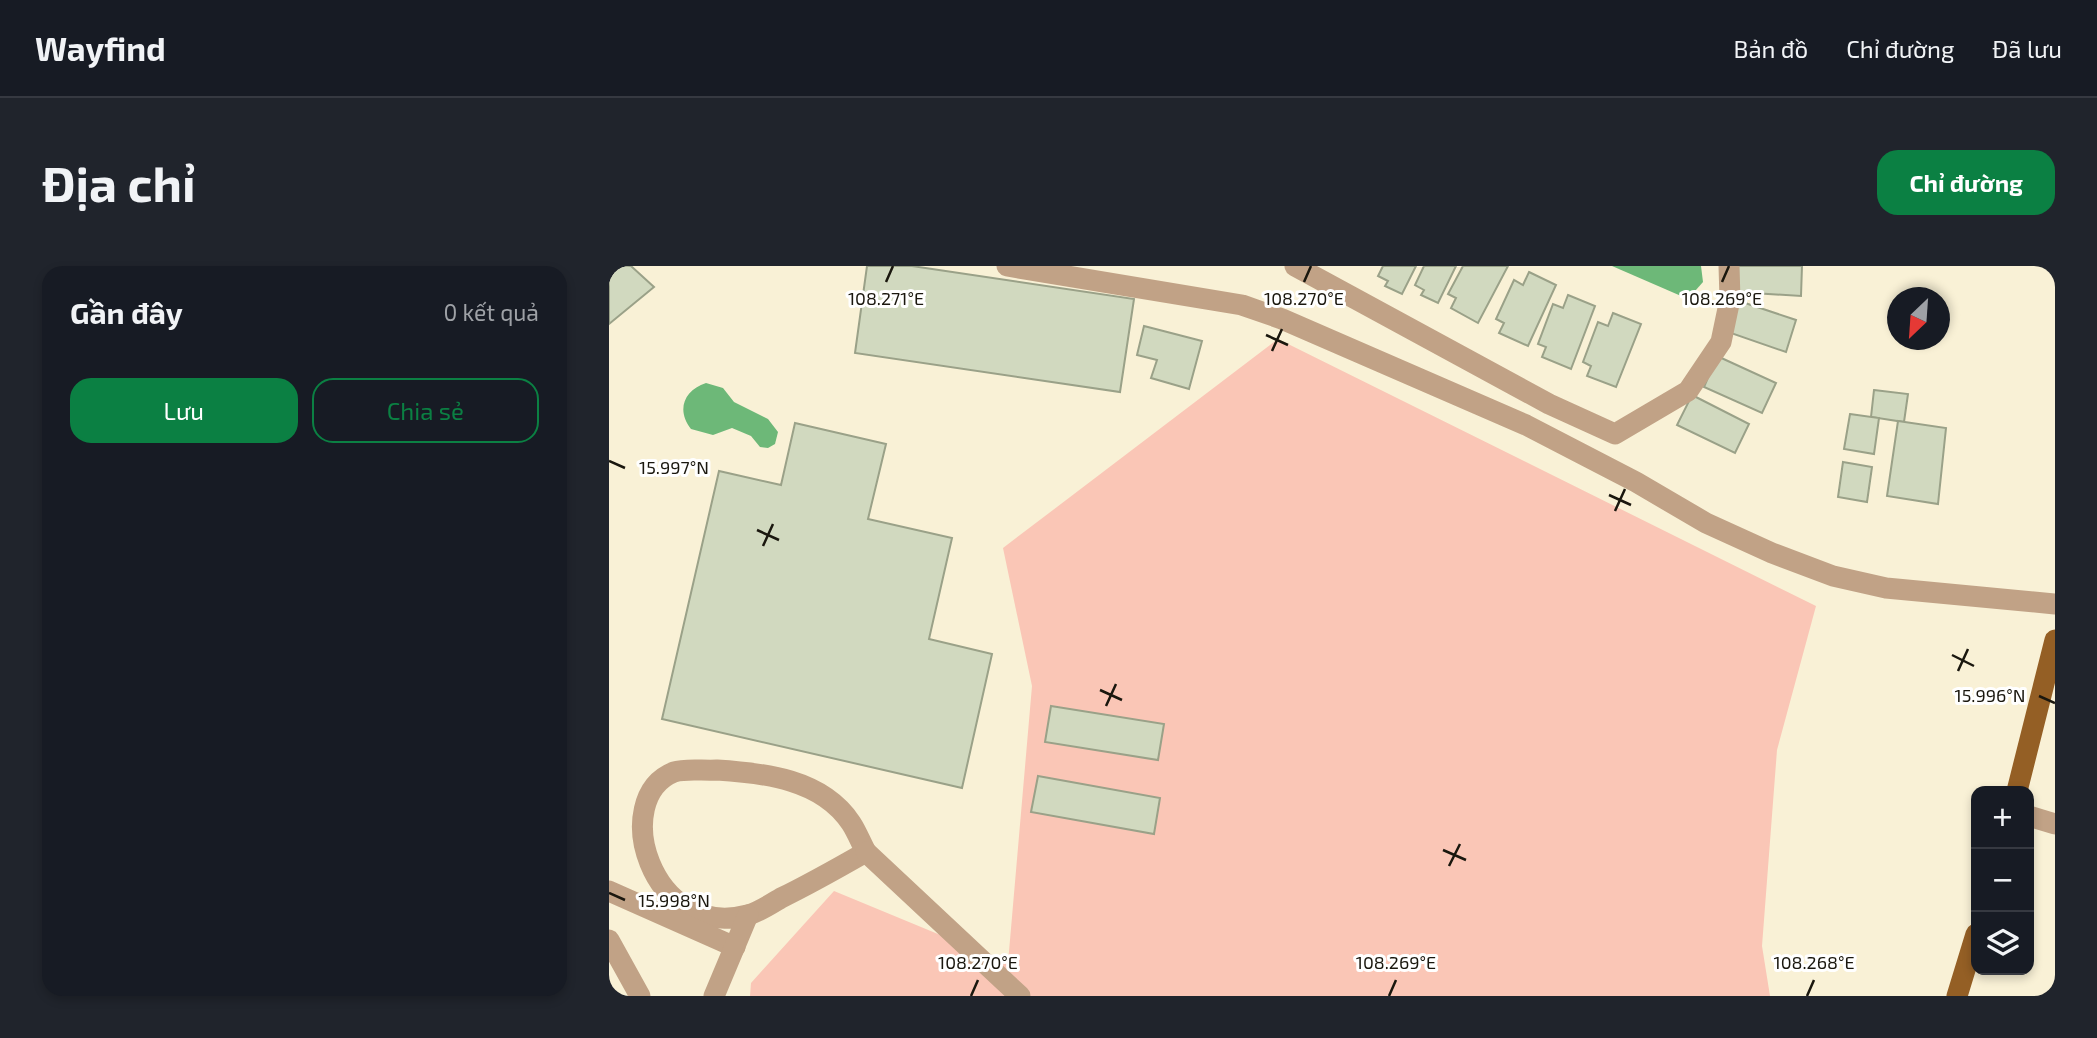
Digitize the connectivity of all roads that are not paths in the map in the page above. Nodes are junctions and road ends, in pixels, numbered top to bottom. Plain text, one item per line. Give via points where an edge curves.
1 (1007, 266) edge
2 (1296, 266) edge
3 (1730, 266) edge
4 (2055, 604) edge
5 (2055, 640) edge
6 (2018, 786) edge
7 (2034, 818) edge
8 (2055, 824) edge
9 (866, 852) junction
10 (609, 891) edge
11 (748, 915) junction
12 (609, 940) edge
13 (735, 947) junction
14 (1971, 950) edge
15 (640, 996) edge
16 (715, 996) edge
17 (1020, 996) edge
18 (1957, 996) edge

1 - 4 street via 1242,305 1282,319 1479,402 1706,523 1833,576 1886,588
2 - 3 street via 1549,404 1615,434 1688,391 1721,342 1730,299
5 - 6 main road
7 - 8 street
9 - 11 street
9 - 11 street via 850,821 799,784 762,773 717,770 675,772 654,783 640,806 637,835 643,864 659,889 681,908 709,918
9 - 17 street
10 - 13 street
11 - 13 street
12 - 15 street
13 - 16 street
14 - 18 main road

